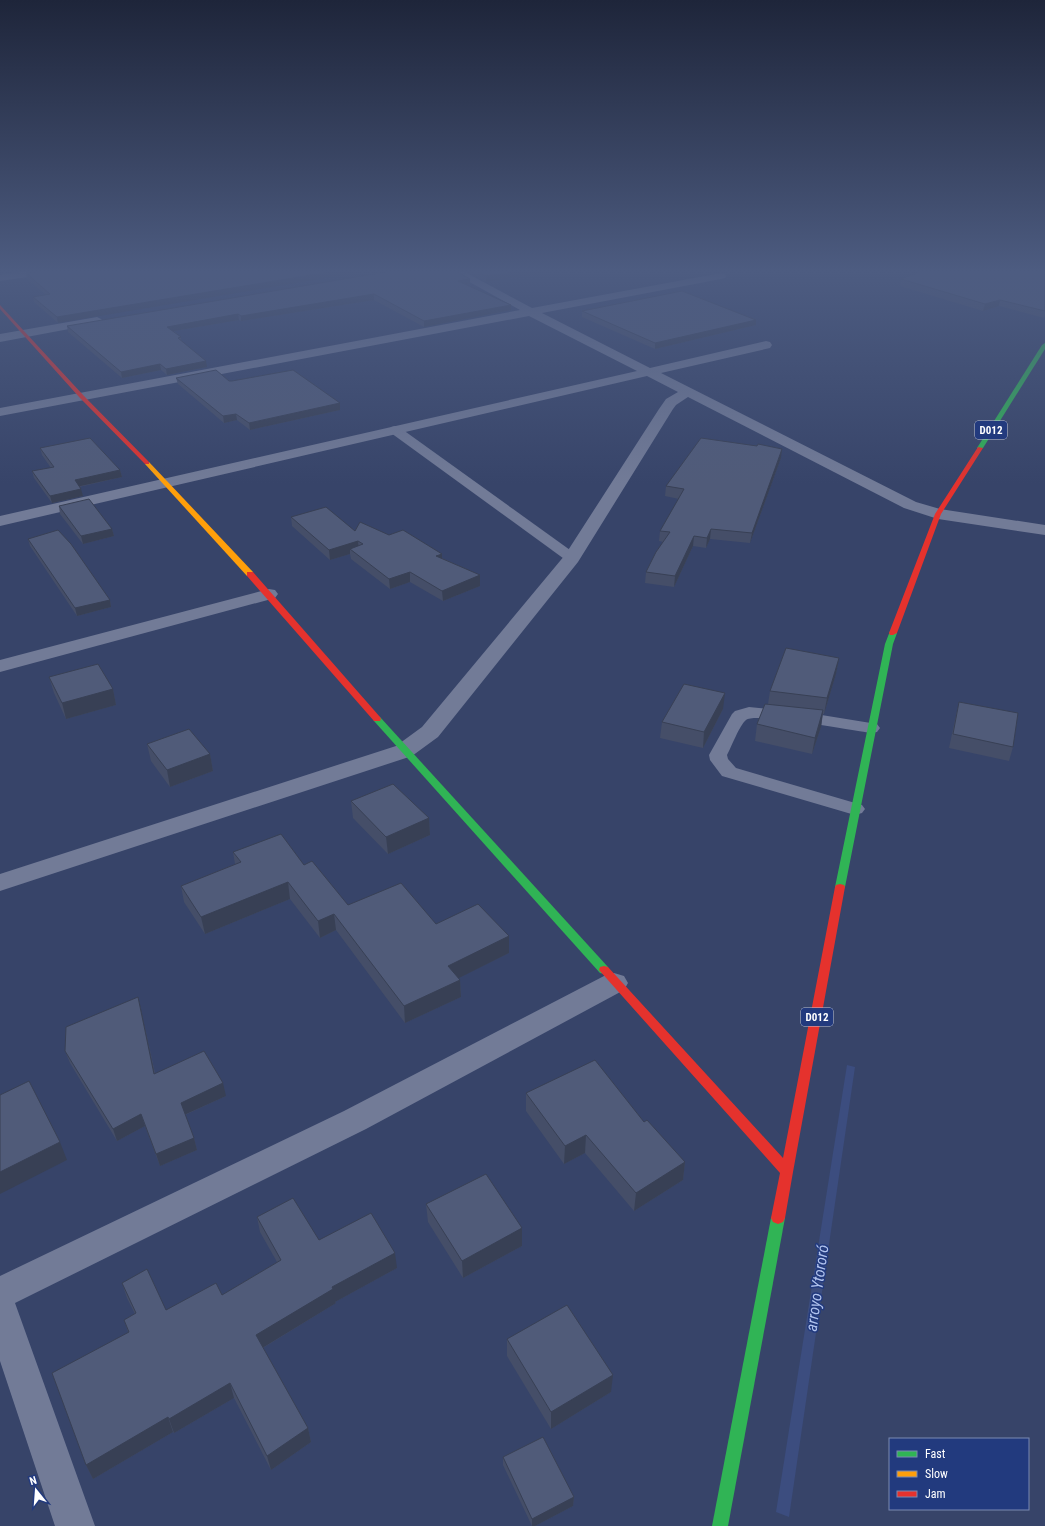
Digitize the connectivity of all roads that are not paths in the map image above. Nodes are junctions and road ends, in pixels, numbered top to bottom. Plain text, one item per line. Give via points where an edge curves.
1 (32, 341) edge
2 (382, 341) edge
3 (589, 341) edge
4 (766, 345) dead end
5 (1045, 345) edge
6 (650, 372) junction
7 (688, 391) junction
8 (82, 397) junction
9 (0, 412) edge
10 (394, 430) junction
11 (166, 483) junction
12 (938, 514) junction
13 (0, 521) edge
14 (1045, 530) edge
15 (572, 558) junction
16 (269, 594) junction
17 (0, 666) edge
18 (871, 728) junction
19 (404, 751) junction
20 (855, 809) junction
21 (0, 883) edge
22 (614, 983) junction
23 (787, 1172) junction
24 (0, 1292) edge
25 (0, 1309) edge
26 (75, 1526) edge
27 (720, 1526) edge

1 - 8 street
2 - 8 street
3 - 6 street
4 - 6 street
5 - 12 street, D012
6 - 7 street
6 - 10 street
7 - 12 street via 910,505
7 - 15 street via 671,402 666,409
8 - 9 street
8 - 11 street
10 - 11 street
10 - 15 lane
11 - 13 street
11 - 16 street
12 - 14 street
12 - 18 street, D012 via 889,644
15 - 19 street via 430,732
16 - 17 street
16 - 19 street
18 - 20 street, D012
18 - 20 lane via 766,712 748,712 740,715 718,755 729,772
19 - 21 street
19 - 22 street
20 - 23 street, D012
22 - 23 street
22 - 24 street via 355,1120
23 - 27 street, D012
25 - 26 street

